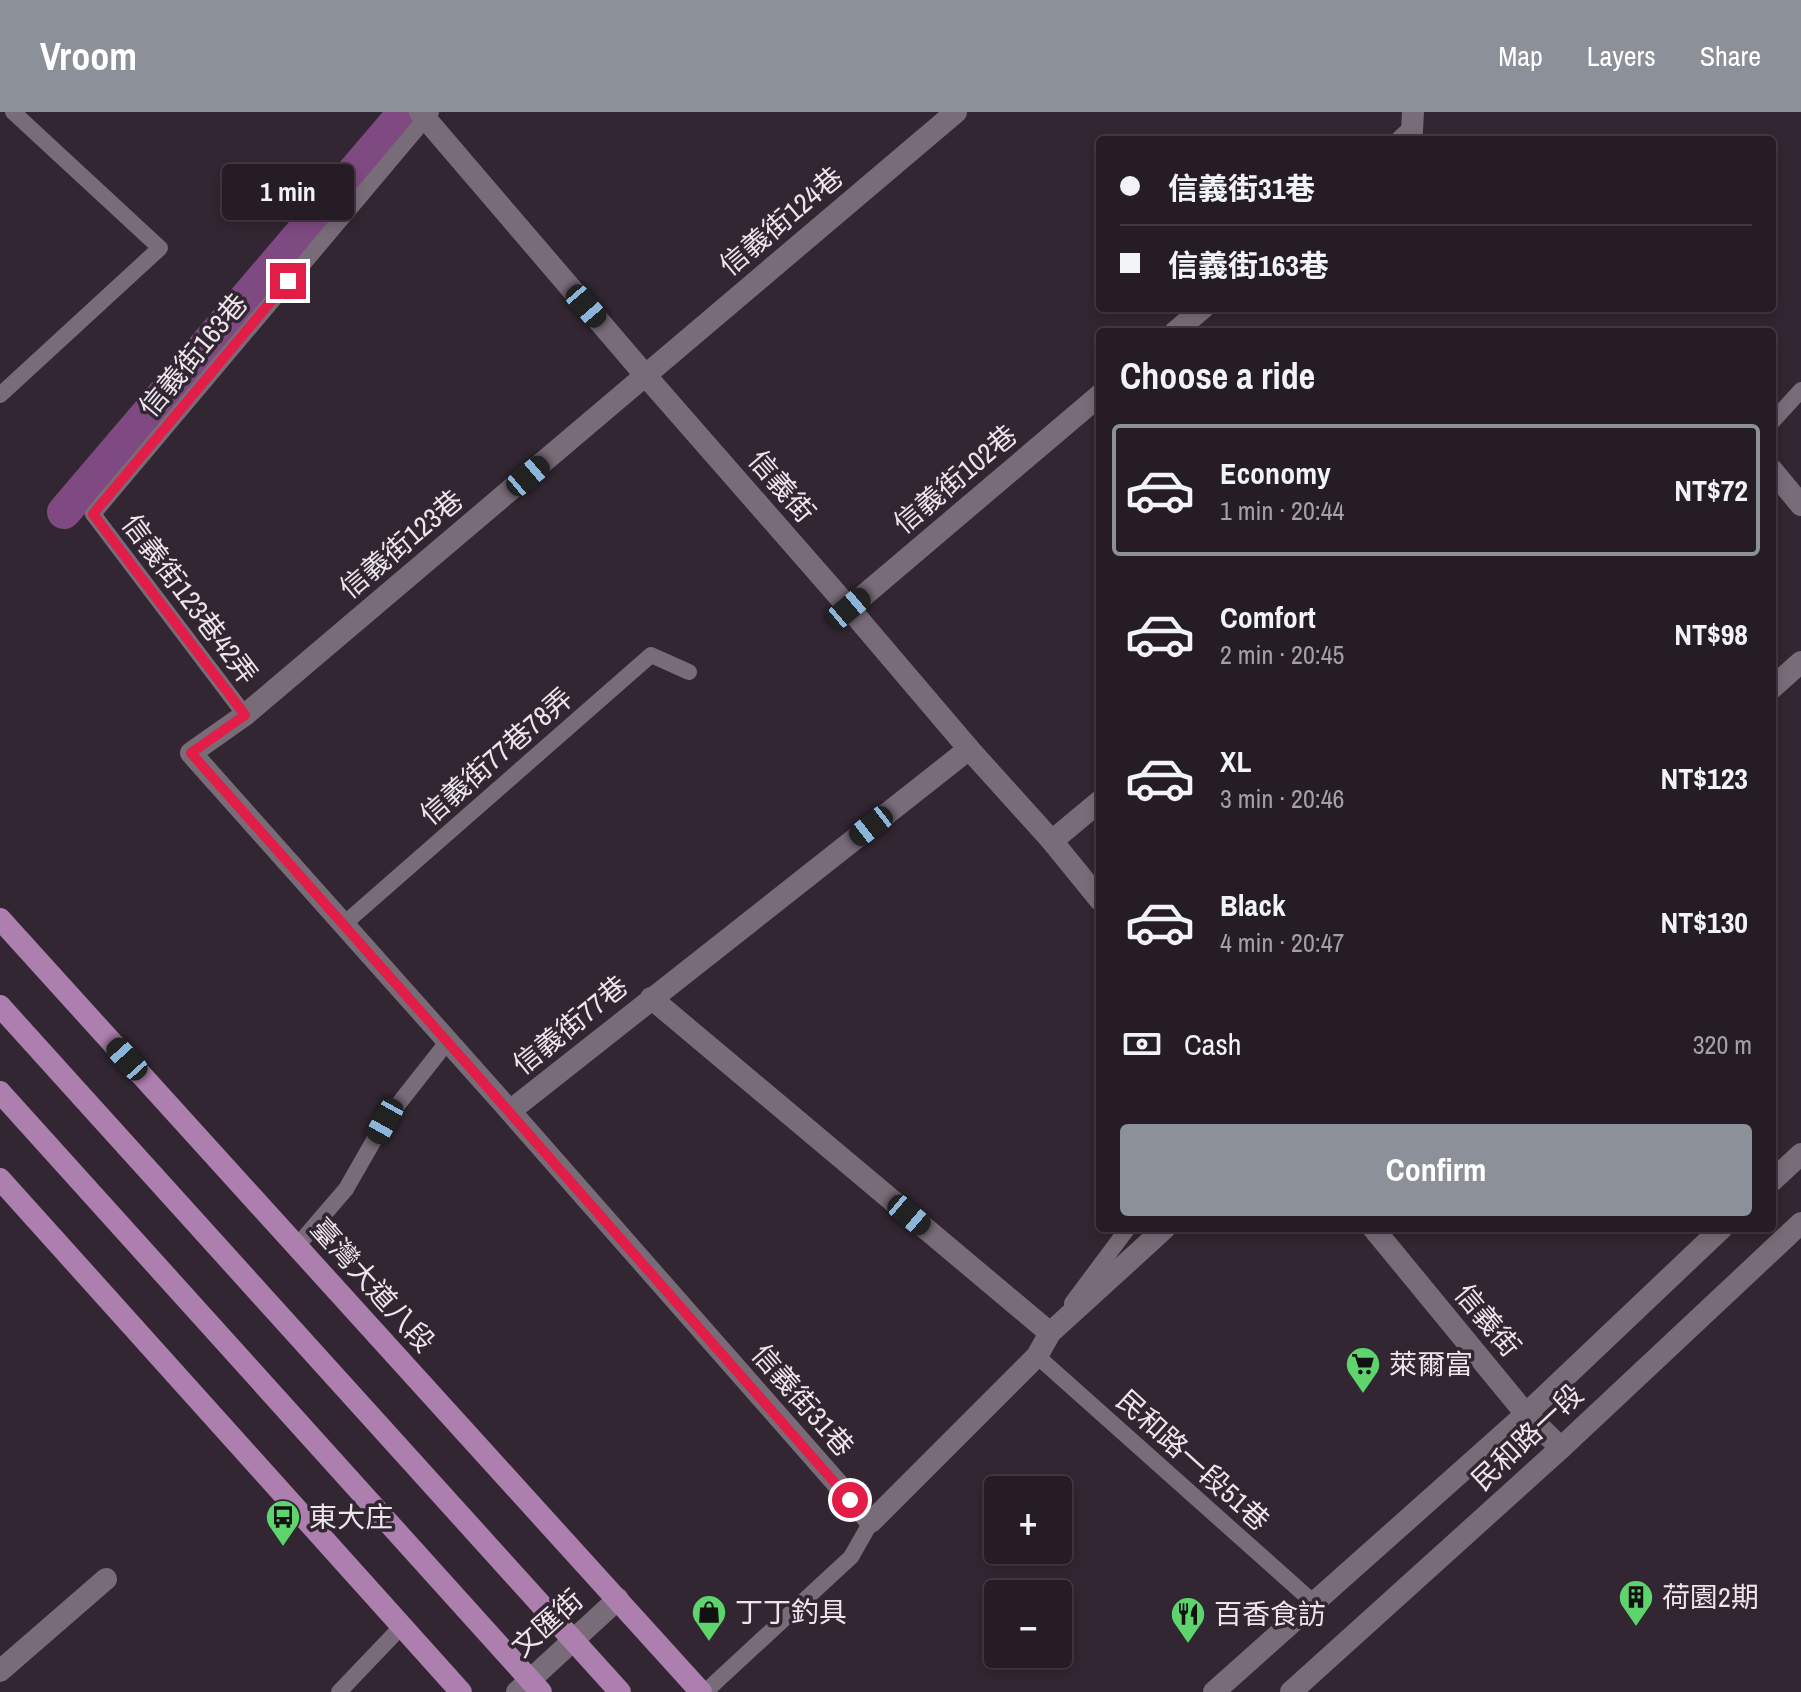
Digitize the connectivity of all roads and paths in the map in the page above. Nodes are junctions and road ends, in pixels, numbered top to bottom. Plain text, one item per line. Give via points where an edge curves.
1 (13, 112) edge
2 (956, 112) edge
3 (1413, 112) edge
4 (425, 114) edge
5 (1406, 136) edge
6 (1198, 312) edge
7 (1180, 328) edge
8 (646, 376) junction
9 (2, 388) edge
10 (1801, 390) edge
11 (1096, 398) edge
12 (1776, 418) edge
13 (1776, 475) edge
14 (1801, 505) edge
15 (93, 514) joint
16 (849, 608) junction
17 (1801, 662) edge
18 (689, 672) dead end
19 (1776, 684) edge
20 (245, 715) junction
21 (969, 749) junction
22 (191, 753) joint
23 (1096, 804) edge
24 (1052, 841) junction
25 (1096, 895) edge
26 (0, 919) edge
27 (344, 924) junction
28 (651, 998) junction
29 (0, 1006) edge
30 (448, 1041) junction
31 (0, 1092) edge
32 (510, 1111) junction
33 (1801, 1154) edge
34 (1776, 1177) edge
35 (0, 1179) edge
36 (1801, 1223) edge
37 (1125, 1232) edge
38 (1161, 1232) edge
39 (1376, 1232) edge
40 (1718, 1232) edge
41 (297, 1246) junction
42 (1050, 1333) junction
43 (1037, 1356) junction
44 (1526, 1414) junction
45 (1561, 1448) junction
46 (871, 1522) junction
47 (106, 1579) dead end
48 (618, 1599) junction
49 (1314, 1603) junction
50 (402, 1626) junction
51 (573, 1640) junction
52 (0, 1671) edge
53 (529, 1688) edge
54 (339, 1692) edge
55 (461, 1692) edge
56 (620, 1692) edge
57 (703, 1692) edge
58 (1214, 1692) edge
59 (1291, 1692) edge

1 - 9 lane via 160,248
2 - 8 street, 信義街124巷
3 - 5 street via 1412,131
4 - 8 street, 信義街
4 - 15 lane, 信義街163巷
6 - 7 street
8 - 16 street, 信義街
8 - 20 street, 信義街123巷
10 - 12 lane
11 - 16 street, 信義街102巷
13 - 14 street
15 - 20 lane, 信義街123巷42弄
16 - 21 street, 信義街
17 - 19 street
18 - 27 lane, 信義街77巷78弄 via 651,655
20 - 22 street, 信義街123巷
21 - 24 street, 信義街
21 - 28 street, 信義街77巷
22 - 27 street, 信義街77巷
23 - 24 street
24 - 25 street, 信義街
26 - 41 main road, 臺灣大道八段
27 - 30 street, 信義街77巷
28 - 32 street, 信義街77巷
28 - 42 street
29 - 51 main road
30 - 32 street, 信義街77巷
30 - 41 lane via 385,1121 346,1189
31 - 53 main road
32 - 46 street, 信義街31巷
33 - 34 street
35 - 50 main road
36 - 45 street, 民和路一段
37 - 42 lane
38 - 42 street
39 - 44 street, 信義街
40 - 44 street, 民和路一段
41 - 48 main road, 臺灣大道八段
42 - 43 street
43 - 46 street
43 - 49 lane, 民和路一段51巷
44 - 45 street, 信義街
44 - 49 street, 民和路一段
45 - 59 street, 民和路一段
46 - 57 lane via 851,1557
47 - 52 street
48 - 51 street, 文匯街
48 - 57 main road, 臺灣大道八段
49 - 58 street, 民和路一段
50 - 54 lane
50 - 55 main road
51 - 53 street, 文匯街
51 - 56 main road

